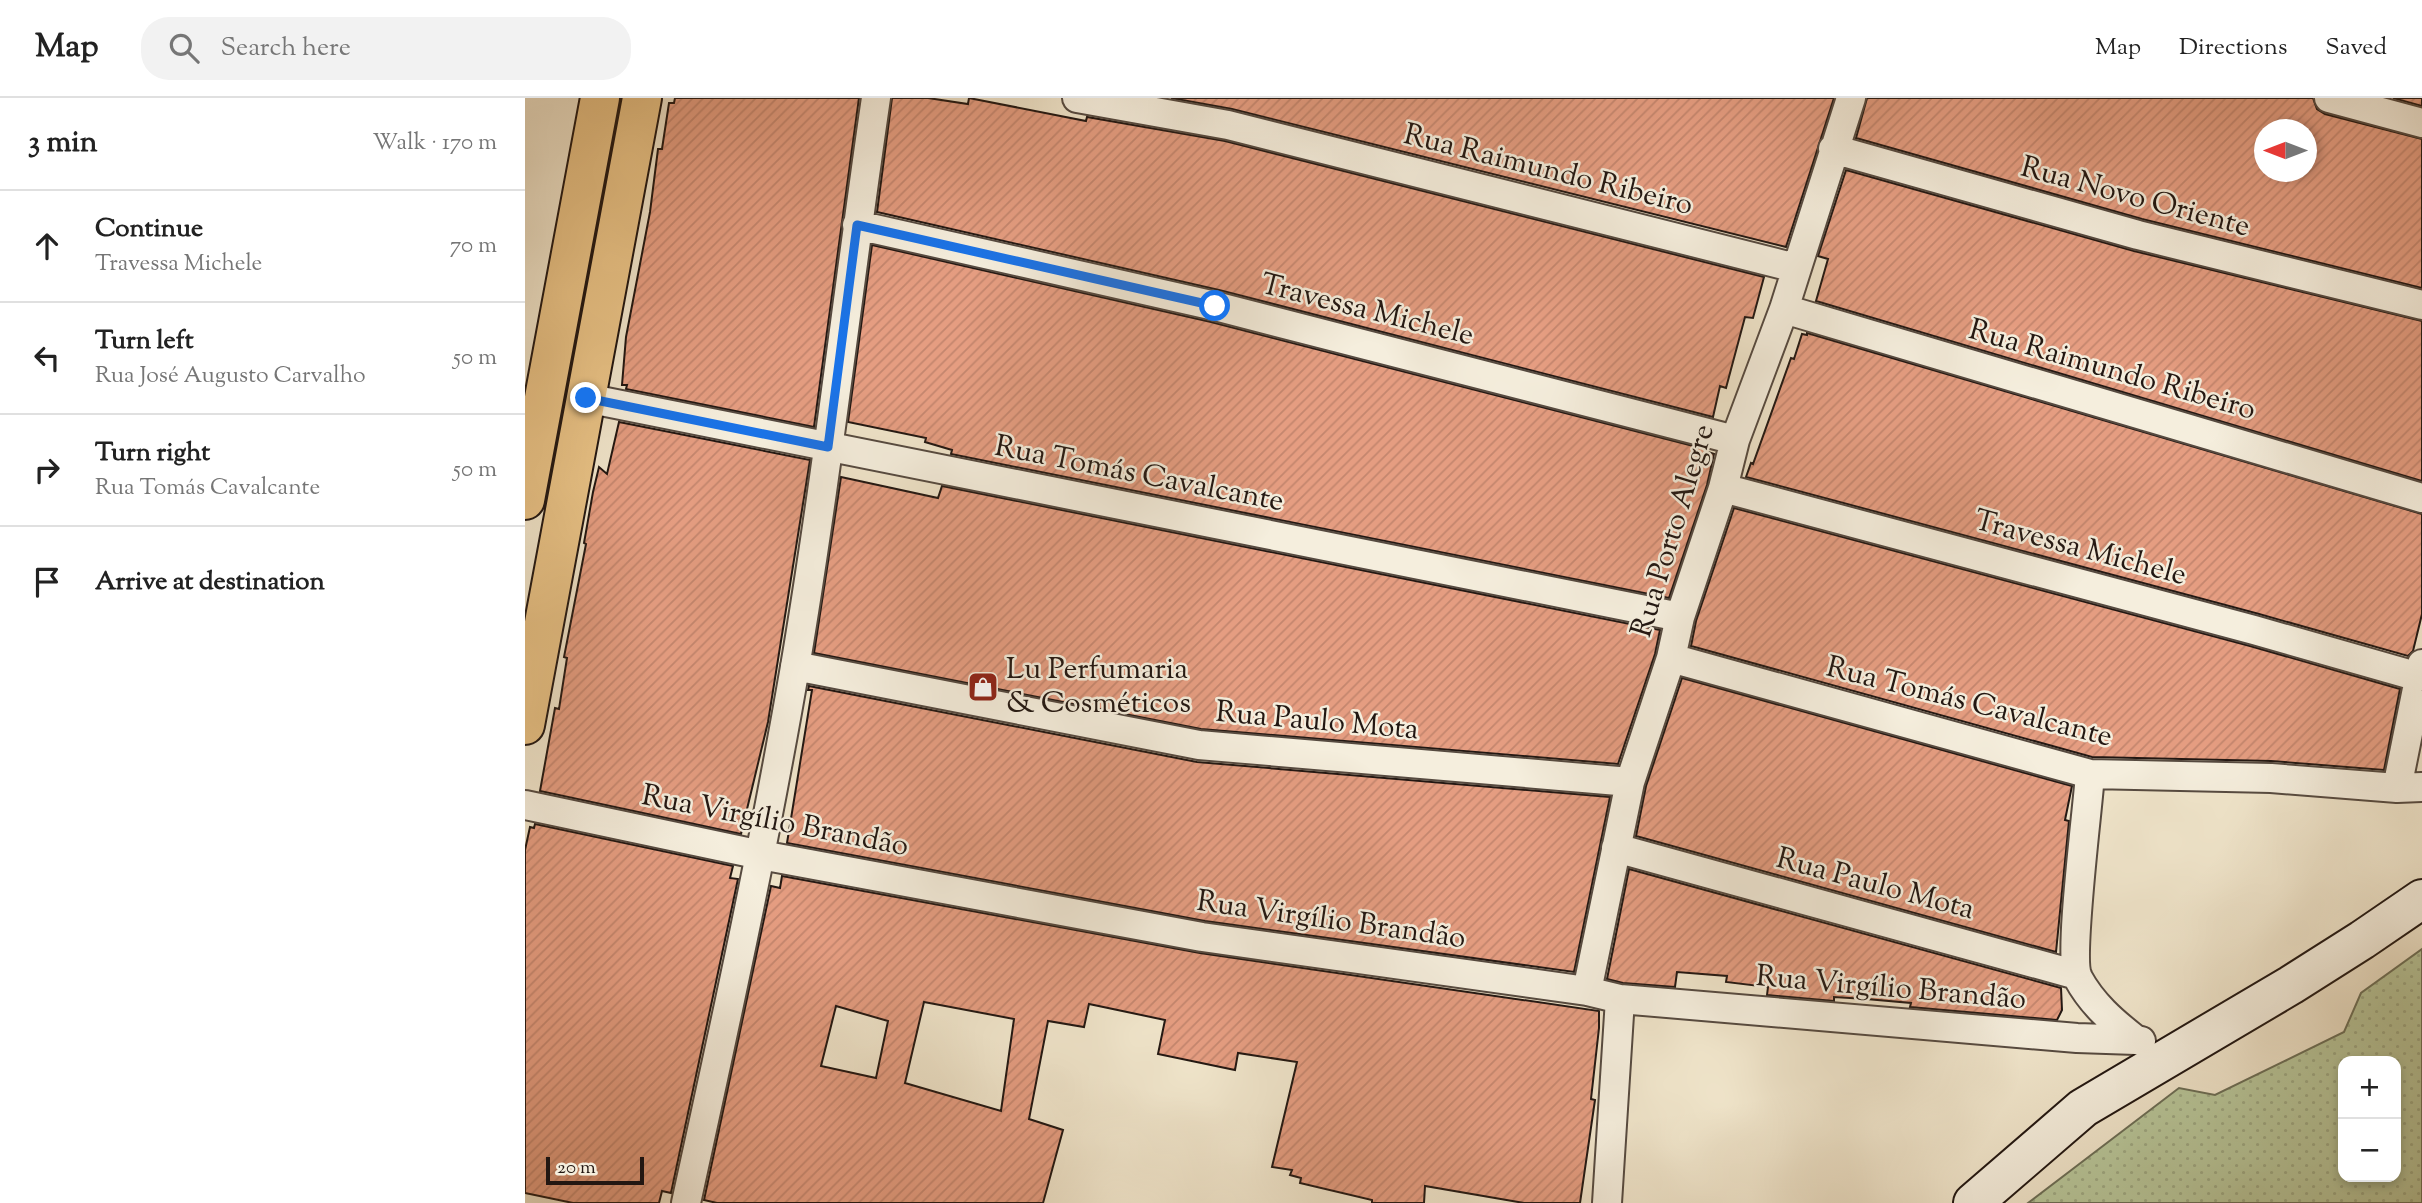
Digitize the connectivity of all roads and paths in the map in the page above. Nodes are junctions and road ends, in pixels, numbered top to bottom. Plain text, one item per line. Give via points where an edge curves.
1 (600, 98) edge
2 (642, 98) edge
3 (876, 98) edge
4 (1077, 98) edge
5 (1851, 98) edge
6 (2329, 98) edge
7 (2422, 123) edge
8 (1833, 149) junction
9 (857, 225) junction
10 (1796, 268) junction
11 (2422, 305) edge
12 (1784, 309) junction
13 (586, 398) junction
14 (534, 400) edge
15 (1735, 440) junction
16 (828, 447) junction
17 (1723, 488) junction
18 (2422, 498) edge
19 (525, 500) edge
20 (1679, 617) junction
21 (1671, 658) junction
22 (795, 666) junction
23 (2421, 670) edge
24 (525, 725) edge
25 (2090, 775) junction
26 (1630, 782) junction
27 (2410, 788) edge
28 (525, 805) edge
29 (1616, 848) junction
30 (761, 856) junction
31 (2422, 899) edge
32 (2077, 975) junction
33 (1587, 991) junction
34 (1620, 999) junction
35 (2136, 1040) junction
36 (2187, 1047) junction
37 (687, 1203) edge
38 (1607, 1203) edge
39 (1973, 1203) edge

1 - 14 main road
2 - 13 main road
3 - 9 street
4 - 10 street, Rua Raimundo Ribeiro via 1228,125
5 - 8 street, Rua Porto Alegre
6 - 7 street
8 - 10 street, Rua Porto Alegre
8 - 11 street, Rua Novo Oriente via 2138,235
9 - 15 street, Travessa Michele via 1215,306
9 - 16 street
10 - 12 street, Rua Porto Alegre
12 - 15 street, Rua Porto Alegre
12 - 18 street, Rua Raimundo Ribeiro
13 - 16 street, Rua Tomás Cavalcante
13 - 24 main road
14 - 19 main road
15 - 17 street, Rua Porto Alegre
16 - 20 street, Rua Tomás Cavalcante
16 - 22 street
17 - 20 street, Rua Porto Alegre
17 - 23 street, Travessa Michele
20 - 21 street, Rua Porto Alegre
21 - 25 street, Rua Tomás Cavalcante
21 - 26 street, Rua Porto Alegre
22 - 26 street, Rua Paulo Mota via 1199,746
22 - 30 street
23 - 27 street
25 - 27 street, Rua Tomás Cavalcante via 2271,778
25 - 32 street
26 - 29 street, Rua Porto Alegre
28 - 30 street, Rua Virgílio Brandão
29 - 32 street, Rua Paulo Mota
29 - 33 street, Rua Porto Alegre
30 - 33 street, Rua Virgílio Brandão via 1202,936
30 - 37 street
31 - 36 main road via 2351,948
32 - 35 street via 2102,1013
33 - 34 street, Rua Virgílio Brandão
34 - 35 street, Rua Virgílio Brandão
34 - 38 street
35 - 36 street, Rua Virgílio Brandão
36 - 39 main road via 2083,1108

